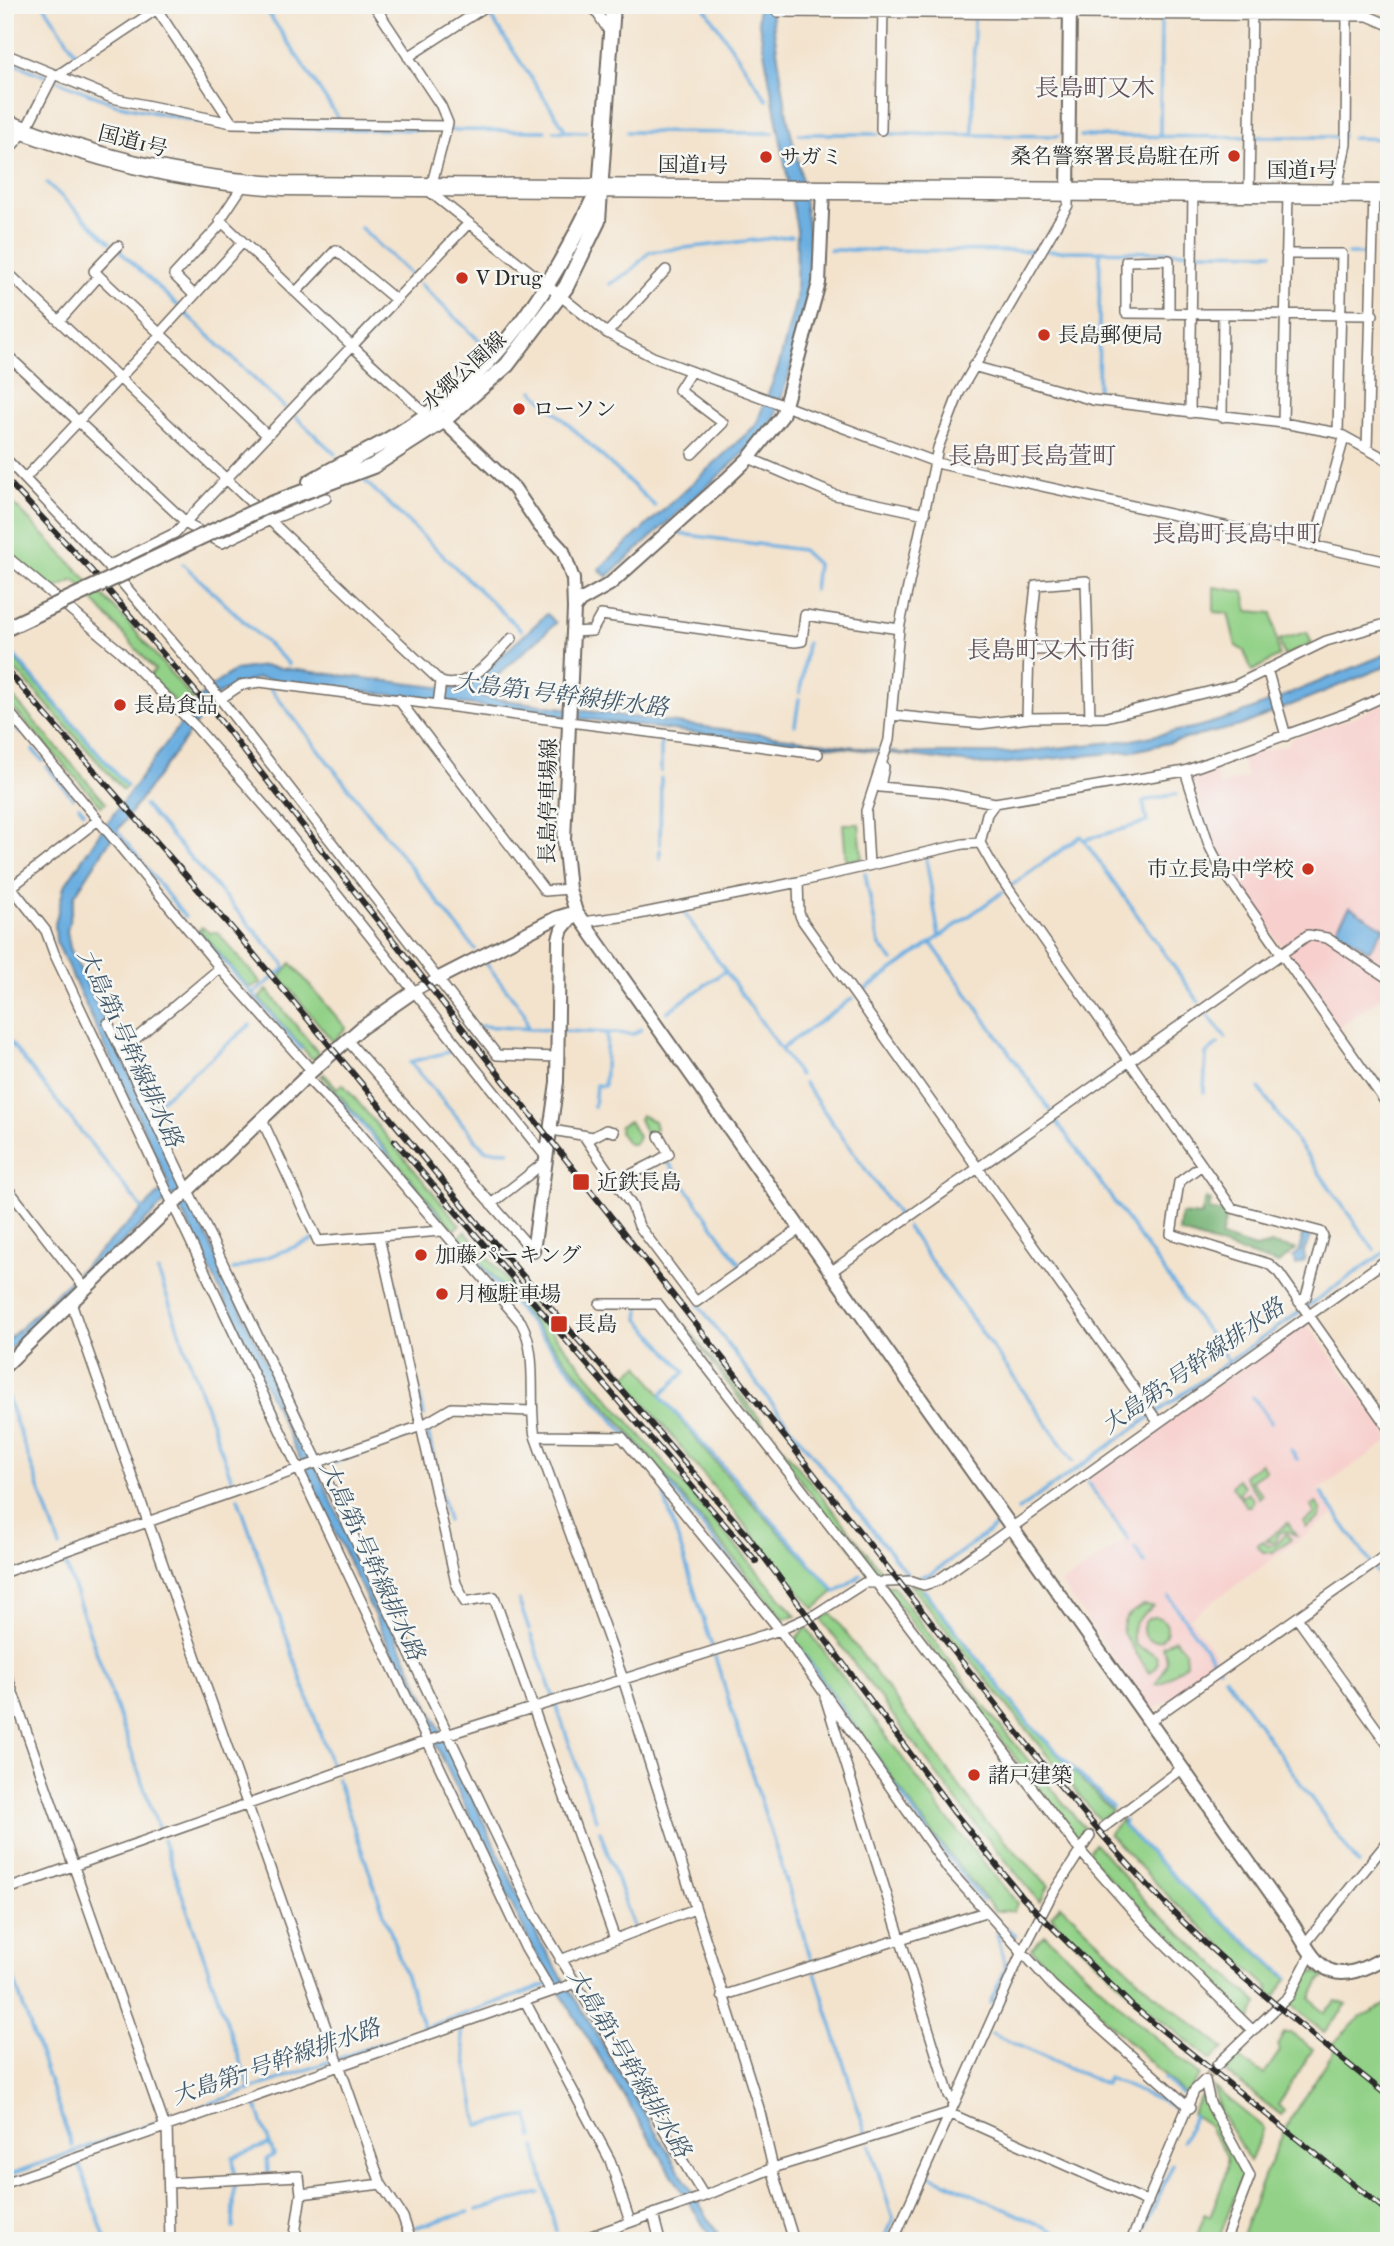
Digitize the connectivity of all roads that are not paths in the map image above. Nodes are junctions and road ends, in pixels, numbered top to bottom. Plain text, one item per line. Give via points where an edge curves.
1 (374, 5) edge
2 (488, 5) edge
3 (592, 5) edge
4 (613, 5) edge
5 (778, 5) edge
6 (158, 7) edge
7 (883, 9) edge
8 (1070, 9) edge
9 (1252, 10) edge
10 (1347, 16) junction
11 (1389, 25) edge
12 (611, 35) junction
13 (5, 54) edge
14 (408, 57) junction
15 (56, 74) junction
16 (5, 123) edge
17 (232, 123) junction
18 (447, 129) junction
19 (881, 130) dead end
20 (25, 131) junction
21 (5, 154) edge
22 (244, 184) junction
23 (600, 186) junction
24 (428, 187) junction
25 (816, 189) junction
26 (1194, 192) junction
27 (1068, 193) junction
28 (1249, 193) junction
29 (1288, 193) junction
30 (1336, 193) junction
31 (1381, 194) edge
32 (222, 223) junction
33 (468, 224) junction
34 (243, 242) junction
35 (118, 246) dead end
36 (1286, 254) junction
37 (5, 270) edge
38 (666, 270) dead end
39 (99, 276) junction
40 (548, 286) junction
41 (296, 292) junction
42 (194, 295) junction
43 (559, 297) junction
44 (396, 300) junction
45 (1168, 314) junction
46 (1191, 314) junction
47 (1223, 314) junction
48 (1285, 315) junction
49 (1342, 315) junction
50 (1373, 315) junction
51 (59, 321) junction
52 (607, 333) junction
53 (160, 334) junction
54 (352, 346) junction
55 (5, 353) edge
56 (973, 366) junction
57 (691, 371) junction
58 (120, 378) junction
59 (784, 404) junction
60 (1190, 413) junction
61 (434, 415) junction
62 (1222, 417) junction
63 (78, 422) junction
64 (1283, 423) junction
65 (267, 435) junction
66 (1341, 436) junction
67 (1367, 449) junction
68 (692, 454) dead end
69 (5, 458) edge
70 (749, 458) junction
71 (935, 461) junction
72 (1389, 461) edge
73 (25, 478) junction
74 (226, 478) junction
75 (326, 498) dead end
76 (925, 514) junction
77 (270, 520) junction
78 (185, 522) junction
79 (1314, 545) junction
80 (5, 555) edge
81 (1389, 562) edge
82 (108, 566) junction
83 (574, 609) junction
84 (1389, 623) edge
85 (5, 629) edge
86 (899, 629) junction
87 (572, 632) junction
88 (512, 638) dead end
89 (1088, 649) junction
90 (1029, 650) junction
91 (1267, 669) junction
92 (441, 684) junction
93 (1389, 694) edge
94 (219, 698) junction
95 (398, 699) junction
96 (438, 703) junction
97 (5, 707) edge
98 (891, 715) junction
99 (1027, 718) junction
100 (1090, 718) junction
101 (569, 722) junction
102 (1286, 736) junction
103 (886, 752) junction
104 (818, 754) dead end
105 (1185, 771) junction
106 (995, 803) junction
107 (100, 822) junction
108 (980, 843) junction
109 (869, 865) junction
110 (798, 883) junction
111 (7, 886) edge
112 (569, 889) junction
113 (580, 917) junction
114 (1281, 956) junction
115 (220, 968) junction
116 (437, 979) junction
117 (1389, 979) edge
118 (413, 992) junction
119 (108, 1023) dead end
120 (347, 1040) junction
121 (121, 1051) junction
122 (557, 1057) junction
123 (1129, 1062) junction
124 (309, 1075) junction
125 (1389, 1107) edge
126 (262, 1121) junction
127 (552, 1130) junction
128 (614, 1132) dead end
129 (584, 1136) junction
130 (659, 1136) dead end
131 (545, 1159) junction
132 (1202, 1166) junction
133 (979, 1170) junction
134 (617, 1183) junction
135 (5, 1185) edge
136 (189, 1190) junction
137 (13, 1196) junction
138 (173, 1202) junction
139 (5, 1203) edge
140 (491, 1204) junction
141 (801, 1228) junction
142 (441, 1231) junction
143 (379, 1237) junction
144 (533, 1251) joint
145 (1389, 1258) edge
146 (832, 1271) junction
147 (84, 1286) junction
148 (71, 1303) junction
149 (600, 1304) dead end
150 (1304, 1309) junction
151 (5, 1366) edge
152 (530, 1411) junction
153 (1157, 1421) junction
154 (421, 1426) junction
155 (1389, 1429) edge
156 (535, 1436) junction
157 (316, 1462) junction
158 (299, 1468) junction
159 (148, 1522) junction
160 (1010, 1527) junction
161 (1389, 1553) edge
162 (5, 1572) edge
163 (874, 1581) junction
164 (1297, 1618) junction
165 (780, 1630) junction
166 (5, 1670) edge
167 (623, 1679) junction
168 (823, 1688) junction
169 (533, 1709) junction
170 (1148, 1722) junction
171 (446, 1735) junction
172 (428, 1741) junction
173 (1389, 1746) edge
174 (1181, 1769) junction
175 (248, 1805) junction
176 (1104, 1826) dead end
177 (1090, 1836) dead end
178 (1389, 1840) edge
179 (1081, 1852) junction
180 (74, 1866) junction
181 (5, 1890) edge
182 (695, 1909) junction
183 (985, 1912) junction
184 (900, 1938) junction
185 (615, 1939) junction
186 (1307, 1950) junction
187 (1021, 1954) junction
188 (1389, 1955) edge
189 (560, 1960) junction
190 (571, 1984) junction
191 (551, 1988) junction
192 (722, 1996) junction
193 (525, 2001) junction
194 (1252, 2031) junction
195 (338, 2061) junction
196 (1217, 2065) tunnel mouth
197 (954, 2102) junction
198 (1190, 2108) junction
199 (949, 2113) junction
200 (164, 2124) junction
201 (773, 2169) junction
202 (5, 2183) edge
203 (169, 2183) junction
204 (382, 2184) junction
205 (301, 2194) junction
206 (702, 2197) junction
207 (1148, 2202) junction
208 (653, 2214) junction
209 (630, 2222) junction
210 (5, 2233) edge
211 (8, 2241) edge
212 (170, 2241) edge
213 (294, 2241) edge
214 (411, 2241) edge
215 (577, 2241) edge
216 (660, 2241) edge
217 (794, 2241) edge
218 (893, 2241) edge
219 (1131, 2241) edge
220 (1225, 2241) edge

1 - 14 street
2 - 14 street
3 - 12 street
4 - 12 main road, 水郷公園線
5 - 7 street via 777,12
6 - 15 street
6 - 17 street
7 - 8 street
7 - 19 street
8 - 9 street
8 - 27 street
9 - 10 street
9 - 28 street
10 - 11 street via 1368,16
10 - 30 street via 1346,144
12 - 23 main road, 水郷公園線
13 - 15 street
14 - 18 street via 441,106
15 - 17 street via 112,98
15 - 20 street
16 - 20 highway, 国道1号
17 - 18 street
18 - 24 street
20 - 21 street
20 - 22 highway, 国道1号 via 129,165
22 - 24 highway, 国道1号
22 - 32 street
23 - 24 highway, 国道1号
23 - 25 highway, 国道1号
23 - 40 main road, 水郷公園線
23 - 43 main road, 水郷公園線 via 598,221
24 - 33 street
25 - 27 highway, 国道1号
25 - 59 street via 819,284
26 - 27 highway, 国道1号
26 - 28 highway, 国道1号
26 - 46 street
27 - 56 street via 1068,205
28 - 29 highway, 国道1号
29 - 30 highway, 国道1号
29 - 36 street
30 - 31 highway, 国道1号
31 - 50 street
32 - 34 street
32 - 42 street via 174,275
33 - 40 street
33 - 44 street
34 - 41 street
34 - 42 street
35 - 39 street via 94,271
36 - 48 street
36 - 49 street via 1342,254
37 - 51 street
38 - 52 street
39 - 51 street
39 - 53 street
40 - 43 street
40 - 61 main road, 水郷公園線 via 494,358
41 - 44 street via 336,250
41 - 54 street
42 - 53 street
43 - 52 street
43 - 61 main road, 水郷公園線 via 507,365
44 - 54 street
45 - 45 street via 1126,313 1126,261 1169,260
45 - 46 street
46 - 47 street
46 - 60 street
47 - 48 street
47 - 62 street
48 - 49 street
48 - 64 street
49 - 50 street
49 - 66 street
50 - 67 street
51 - 58 street
52 - 57 street
53 - 58 street
53 - 65 street
54 - 61 street
54 - 65 street
55 - 63 street
56 - 60 street via 1093,400
56 - 71 street via 952,408
57 - 59 street
57 - 68 street via 679,390 723,423
58 - 63 street
58 - 74 street
59 - 70 street
59 - 71 street
60 - 62 street
61 - 83 street, 長島停車場線 via 514,488 563,551 573,579
61 - 85 main road, 水郷公園線, bridge via 373,466 271,504
62 - 64 street
63 - 73 street
63 - 78 street
64 - 66 street
65 - 74 street
66 - 67 street
66 - 79 street
67 - 72 street
69 - 73 street
70 - 76 street via 835,495
70 - 83 street via 610,584
71 - 76 street
71 - 79 street
73 - 82 street
74 - 77 street
74 - 78 street
75 - 77 street
76 - 86 street
77 - 78 street via 222,542
77 - 92 street
78 - 82 street via 175,533
79 - 81 street
80 - 118 street via 120,650 196,727 283,827
82 - 94 street
83 - 87 street, 長島停車場線
84 - 91 street via 1346,633
86 - 87 street via 806,615 802,641 795,642 601,615 592,631
86 - 98 street
87 - 101 street, 長島停車場線
88 - 92 street via 477,672 453,685
89 - 90 street
89 - 90 street via 1086,581 1082,581 1036,585
89 - 100 street
90 - 99 street
91 - 100 street via 1218,691
91 - 102 street
92 - 96 street
93 - 102 street
94 - 95 street via 241,685 260,682
94 - 116 street
95 - 96 street
95 - 112 street via 545,891
96 - 101 street
97 - 107 street
98 - 99 street via 980,724
98 - 103 street
99 - 100 street
101 - 104 street
101 - 112 street, 長島停車場線 via 564,840
102 - 105 street
103 - 106 street via 880,787
103 - 109 street via 866,811
105 - 106 street
105 - 114 street via 1218,863
106 - 108 street via 987,814
107 - 111 street
107 - 115 street
108 - 109 street
108 - 123 street
109 - 110 street
110 - 113 street via 634,915
110 - 133 street via 802,920
111 - 138 street via 46,931
112 - 113 street, 長島停車場線
113 - 116 street via 556,918
113 - 122 street via 562,929 559,939
113 - 141 street, 長島停車場線
114 - 117 street via 1308,935 1319,935
114 - 123 street
114 - 125 street
115 - 121 street
115 - 124 street
116 - 118 street
116 - 122 street via 496,1055
118 - 120 street
118 - 131 street
119 - 121 street
120 - 124 street
120 - 140 street
121 - 136 street
122 - 127 street
123 - 132 street
123 - 133 street
124 - 126 street
124 - 142 street
126 - 136 street
126 - 143 street via 318,1241
127 - 129 street
127 - 131 street
128 - 129 street
129 - 134 street
130 - 134 street via 669,1154
131 - 140 street
131 - 144 street
132 - 150 street via 1232,1208 1321,1232
132 - 150 street via 1180,1182 1171,1234 1269,1264
133 - 146 street
133 - 153 street
134 - 141 street via 639,1226 696,1302
135 - 137 street
136 - 138 street
136 - 157 street
137 - 139 street
137 - 147 street
138 - 147 street
138 - 158 street
140 - 144 street
141 - 146 street, 長島停車場線
142 - 143 street
142 - 152 street via 521,1322 530,1339
143 - 154 street
145 - 150 street
146 - 160 street, 長島停車場線
147 - 148 street
148 - 151 street
148 - 159 street
149 - 163 street via 658,1304
150 - 153 street
150 - 155 street
152 - 154 street via 452,1408
152 - 156 street
153 - 160 street
154 - 157 street
154 - 169 street via 456,1583 465,1602 494,1597
156 - 165 street via 622,1437
156 - 167 street
157 - 158 street
157 - 171 street
158 - 159 street
158 - 172 street
159 - 162 street
159 - 175 street
160 - 163 street via 937,1581
160 - 170 street, 長島停車場線
161 - 164 street
163 - 165 street
163 - 179 street
164 - 170 street
164 - 173 street
165 - 167 street
165 - 168 street
166 - 180 street
167 - 169 street
167 - 182 street
168 - 183 street via 918,1829
168 - 184 street
169 - 171 street
169 - 185 street
170 - 174 street, 長島停車場線
171 - 172 street
171 - 189 street
172 - 175 street
172 - 191 street via 526,1949
174 - 176 street
174 - 186 street, 長島停車場線
175 - 180 street
175 - 195 street
177 - 179 street
178 - 186 street
179 - 187 street via 1049,1898
179 - 194 street
180 - 181 street
180 - 200 street
182 - 185 street
182 - 192 street
183 - 184 street
183 - 187 street
184 - 192 street
184 - 197 street
185 - 189 street
186 - 188 street via 1324,1968 1349,1973
186 - 194 street via 1289,1996
187 - 197 street
187 - 198 street
189 - 190 street
190 - 191 street
190 - 206 street
191 - 193 street
192 - 201 street via 759,2108
193 - 195 street
193 - 209 street via 610,2160
194 - 196 street
195 - 200 street
195 - 204 street
197 - 199 street
198 - 207 street
198 - 220 street via 1194,2091 1205,2080 1210,2103 1250,2176
199 - 201 street
199 - 207 street
199 - 218 street
200 - 202 street
200 - 203 street
201 - 206 street
201 - 217 street
203 - 205 street via 299,2175
203 - 212 street
204 - 205 street
204 - 214 street via 403,2217
205 - 213 street
206 - 208 street
207 - 219 street
208 - 209 street
208 - 216 street
209 - 215 street
210 - 211 street

